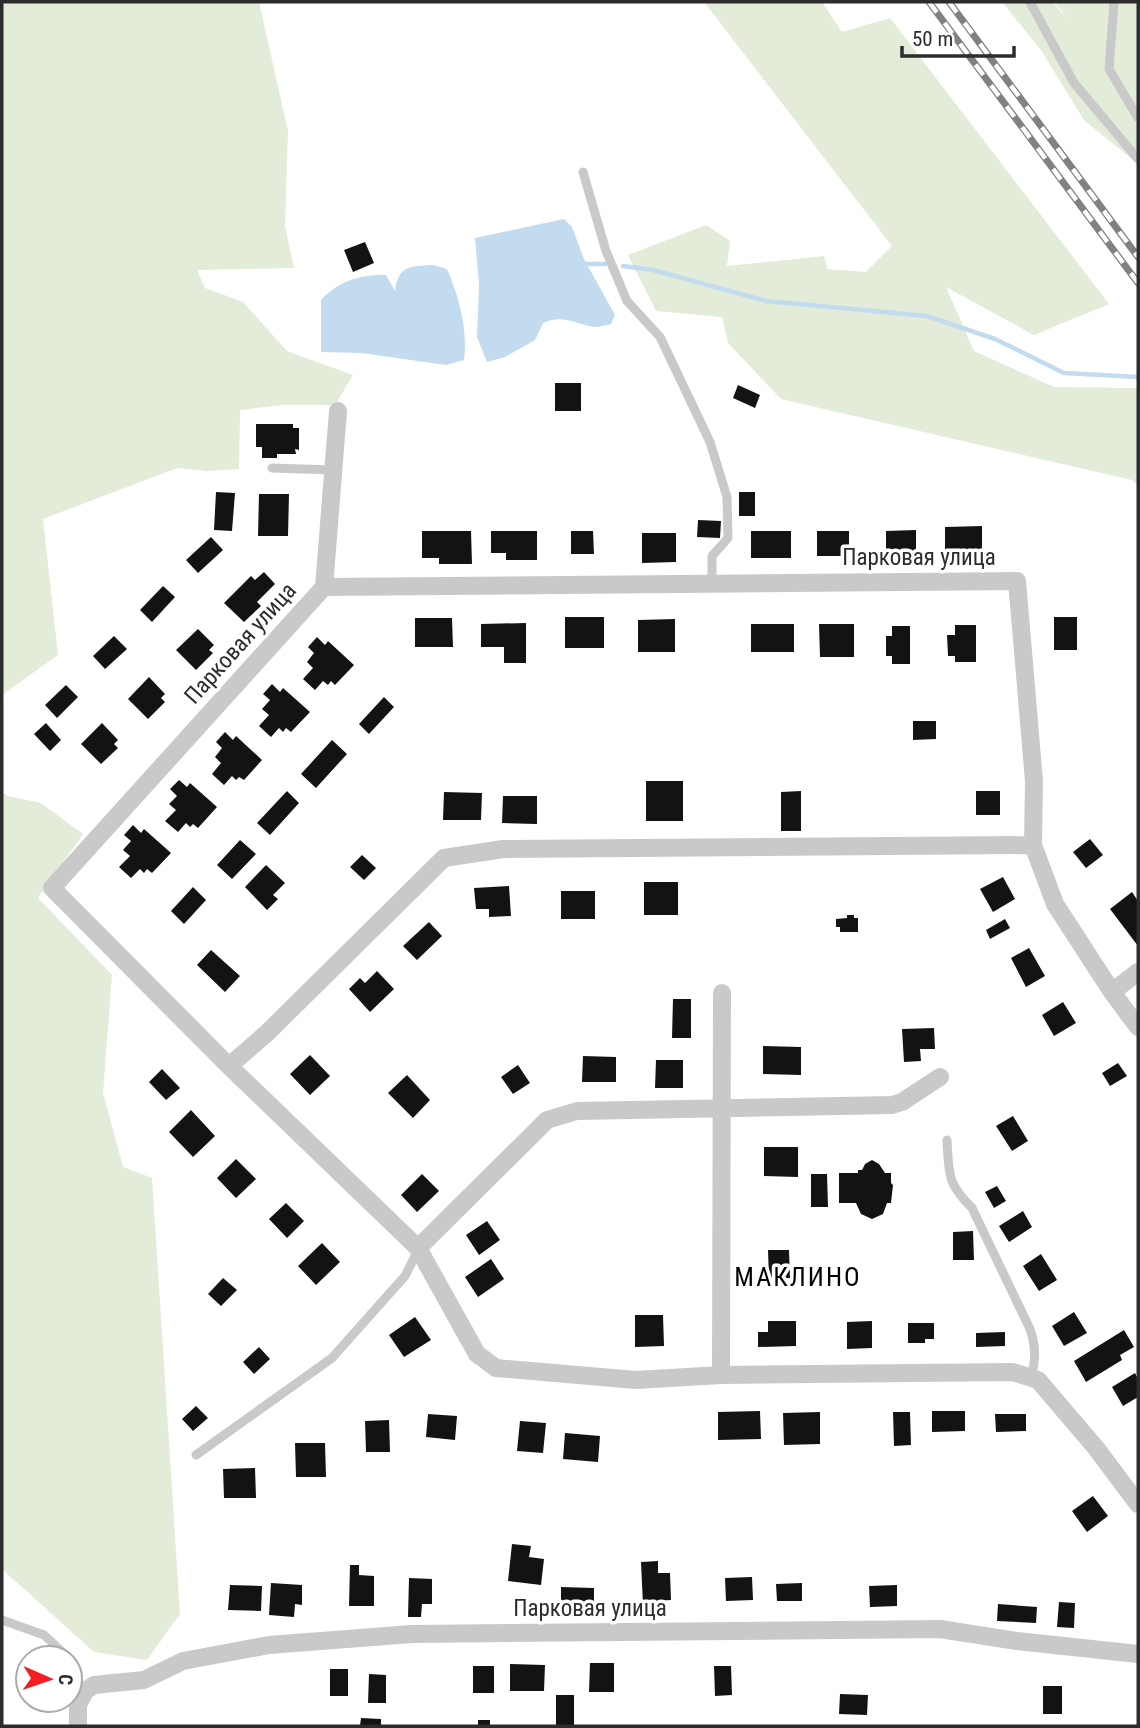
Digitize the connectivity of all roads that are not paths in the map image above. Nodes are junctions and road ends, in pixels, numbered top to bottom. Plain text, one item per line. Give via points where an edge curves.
1 (1030, 2) edge
2 (1114, 2) edge
3 (1138, 118) edge
4 (1138, 159) edge
5 (583, 172) dead end
6 (338, 411) dead end
7 (272, 468) dead end
8 (333, 470) junction
9 (712, 583) junction
10 (324, 587) junction
11 (1033, 845) junction
12 (1138, 972) edge
13 (1112, 992) junction
14 (722, 993) dead end
15 (1138, 1027) edge
16 (229, 1066) junction
17 (940, 1077) dead end
18 (723, 1109) junction
19 (947, 1140) dead end
20 (418, 1248) junction
21 (721, 1375) junction
22 (1031, 1377) junction
23 (196, 1455) dead end
24 (1138, 1504) edge
25 (2, 1620) edge
26 (53, 1644) edge
27 (1138, 1654) edge
28 (84, 1693) edge

1 - 4 lane via 1074,83
2 - 3 lane via 1109,69
5 - 9 lane via 606,251 627,301 660,337 717,464 727,497 728,538 712,556
6 - 8 street
7 - 8 lane
8 - 10 street
9 - 10 street, Парковая улица
9 - 11 street, Парковая улица via 1017,581 1034,781
10 - 16 street, Парковая улица via 52,888
11 - 13 street via 1055,905
11 - 16 street via 503,849 444,858
12 - 13 street
13 - 15 street
14 - 18 street
16 - 20 street, Парковая улица
17 - 18 street via 892,1105
18 - 20 street via 578,1111 547,1120
18 - 21 street
19 - 22 lane via 952,1182 972,1208 1035,1343
20 - 21 street, Парковая улица via 477,1354 496,1368 636,1380
20 - 23 lane via 405,1276 332,1358
21 - 22 street, Парковая улица via 1013,1372
22 - 24 street
25 - 26 lane via 44,1635
27 - 28 street, Парковая улица via 940,1629 412,1634 269,1645 183,1661 144,1680 94,1685

